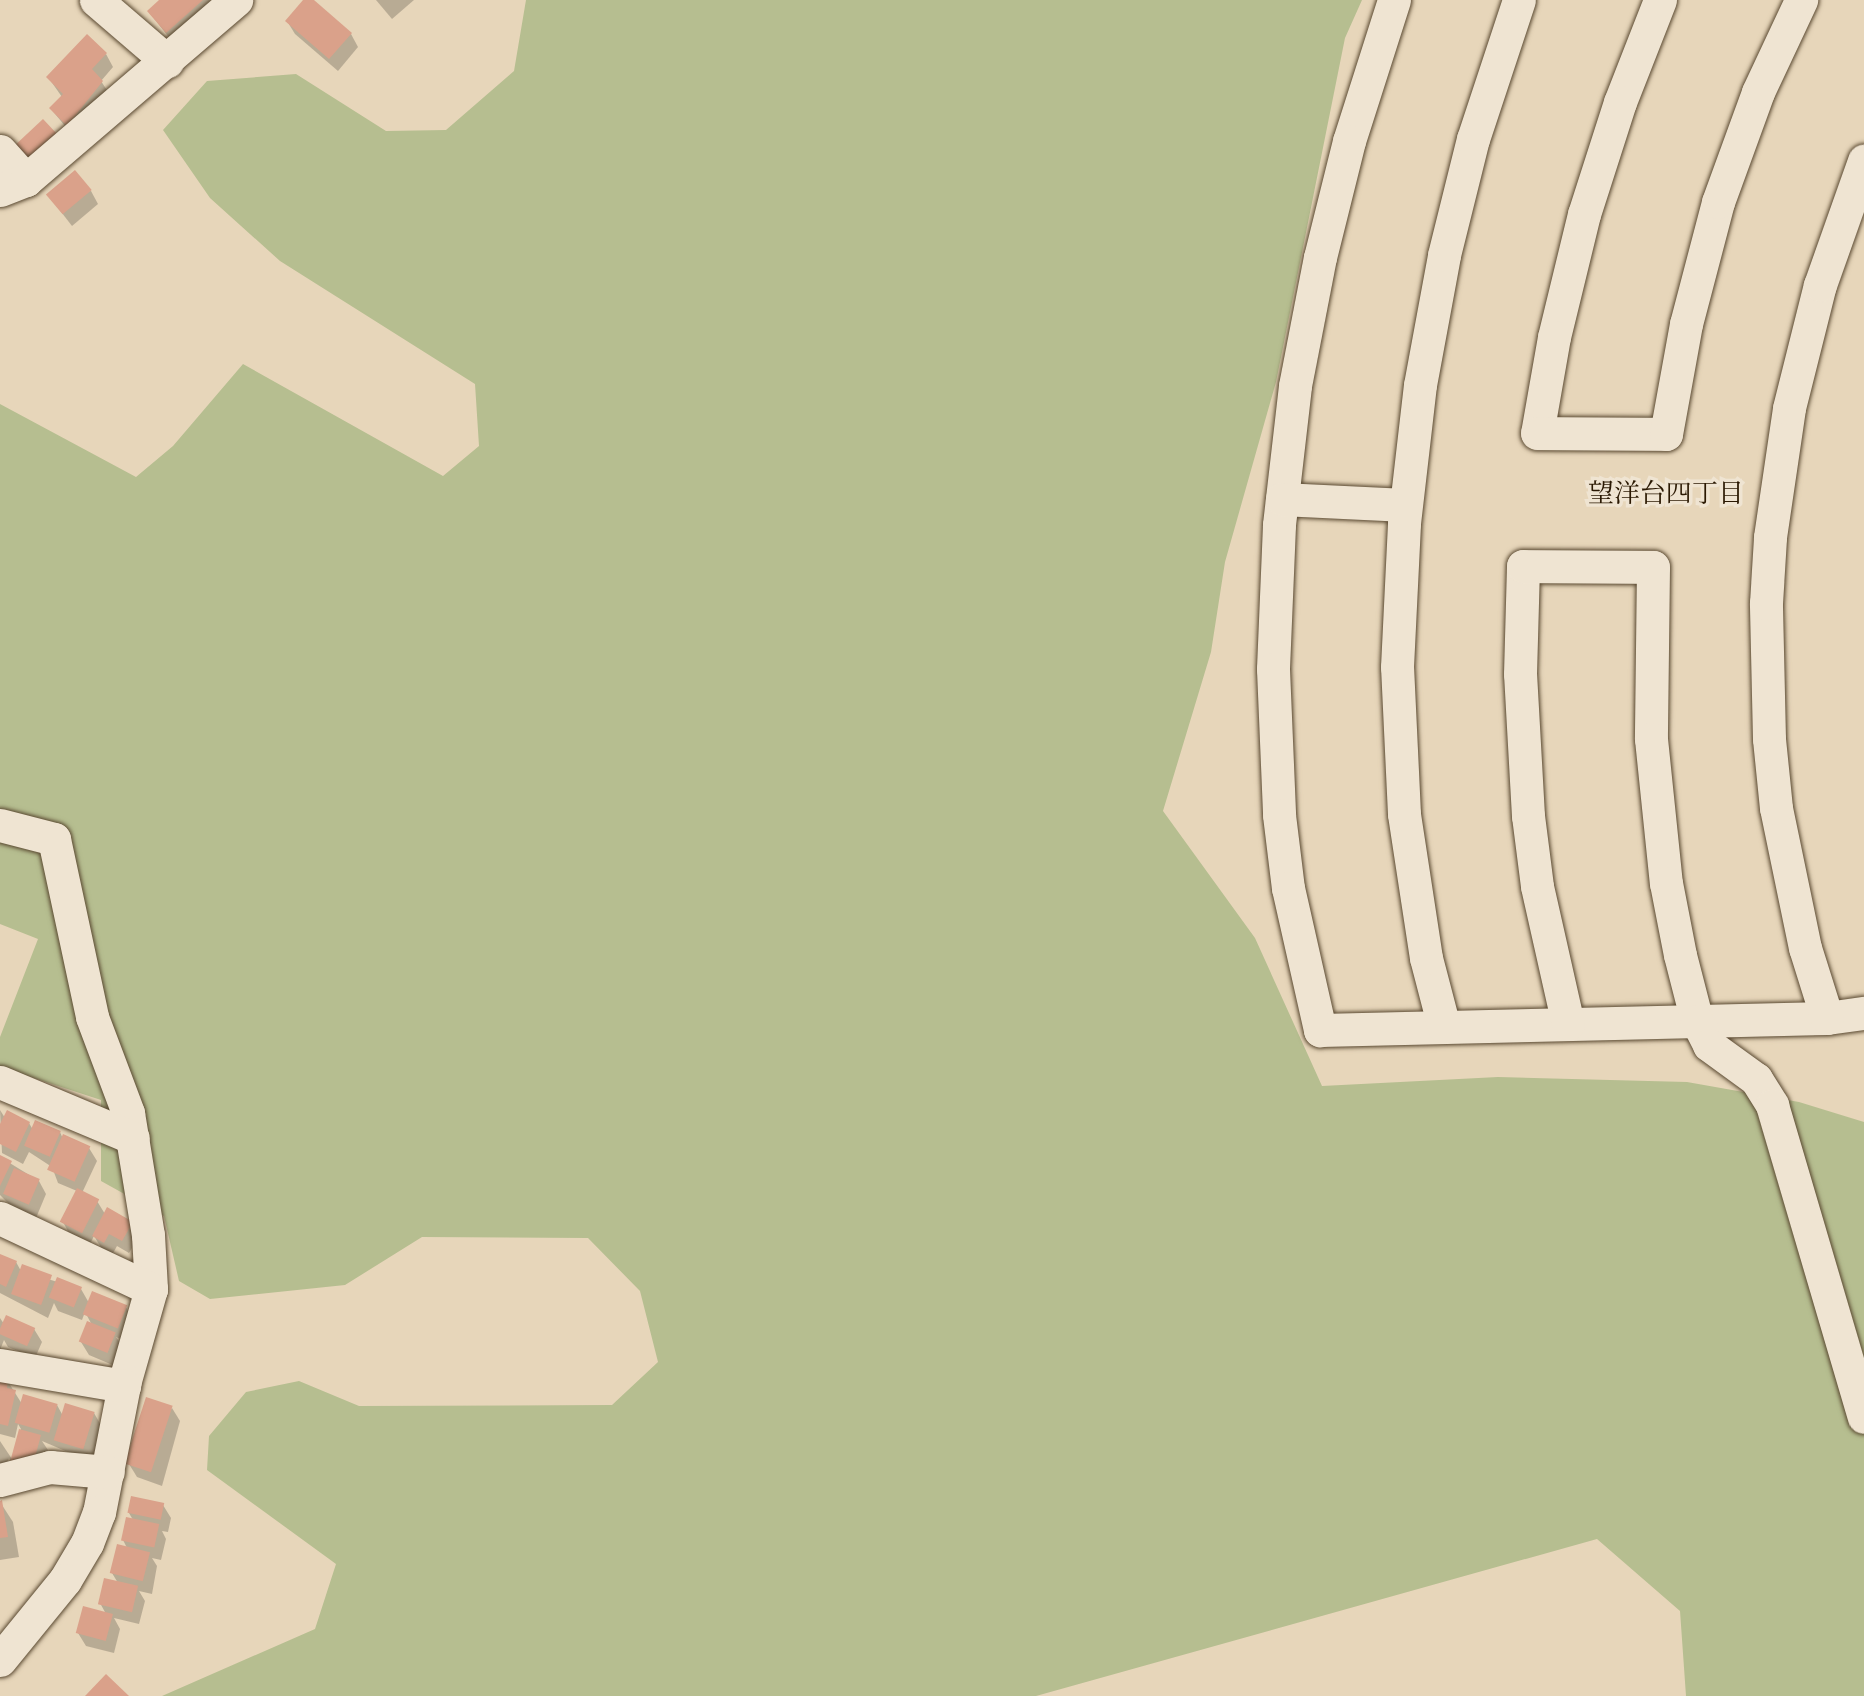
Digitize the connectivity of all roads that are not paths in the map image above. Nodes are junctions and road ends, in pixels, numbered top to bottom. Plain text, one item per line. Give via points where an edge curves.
1 (96, 0) edge
2 (236, 0) edge
3 (1394, 0) edge
4 (1519, 0) edge
5 (1660, 0) edge
6 (1801, 0) edge
7 (167, 61) junction
8 (0, 151) edge
9 (1864, 161) edge
10 (13, 185) edge
11 (1282, 499) junction
12 (1405, 505) junction
13 (0, 825) edge
14 (1864, 1013) edge
15 (1827, 1018) junction
16 (1697, 1021) junction
17 (1568, 1024) junction
18 (1444, 1027) junction
19 (0, 1082) edge
20 (132, 1138) junction
21 (0, 1218) edge
22 (151, 1289) junction
23 (0, 1365) edge
24 (124, 1386) junction
25 (1864, 1417) edge
26 (108, 1472) junction
27 (0, 1480) edge
28 (0, 1660) edge

1 - 7 street
2 - 7 street
3 - 11 street via 1352,128 1320,257 1295,387
4 - 12 street via 1481,113 1444,256 1420,385
5 - 6 street via 1619,102 1584,214 1554,337 1537,433 1666,434 1686,324 1718,202 1758,92
7 - 10 street
8 - 10 street
9 - 15 street via 1820,285 1789,408 1770,537 1766,603 1768,725 1776,808 1797,913
11 - 12 street
11 - 18 street via 1273,669 1279,816 1301,960 1320,1030
12 - 18 street via 1397,667 1404,814 1419,922
13 - 20 street via 54,839 92,1017 128,1113
14 - 15 street
15 - 16 street
16 - 17 street
16 - 17 street via 1671,907 1657,811 1649,667 1653,567 1524,566 1520,674 1528,816 1537,887
16 - 25 street via 1709,1045 1756,1079 1772,1105
17 - 18 street
19 - 20 street
20 - 22 street via 148,1236
21 - 22 street
22 - 24 street
23 - 24 street
24 - 26 street
26 - 27 street via 50,1467
26 - 28 street via 99,1512 65,1580

